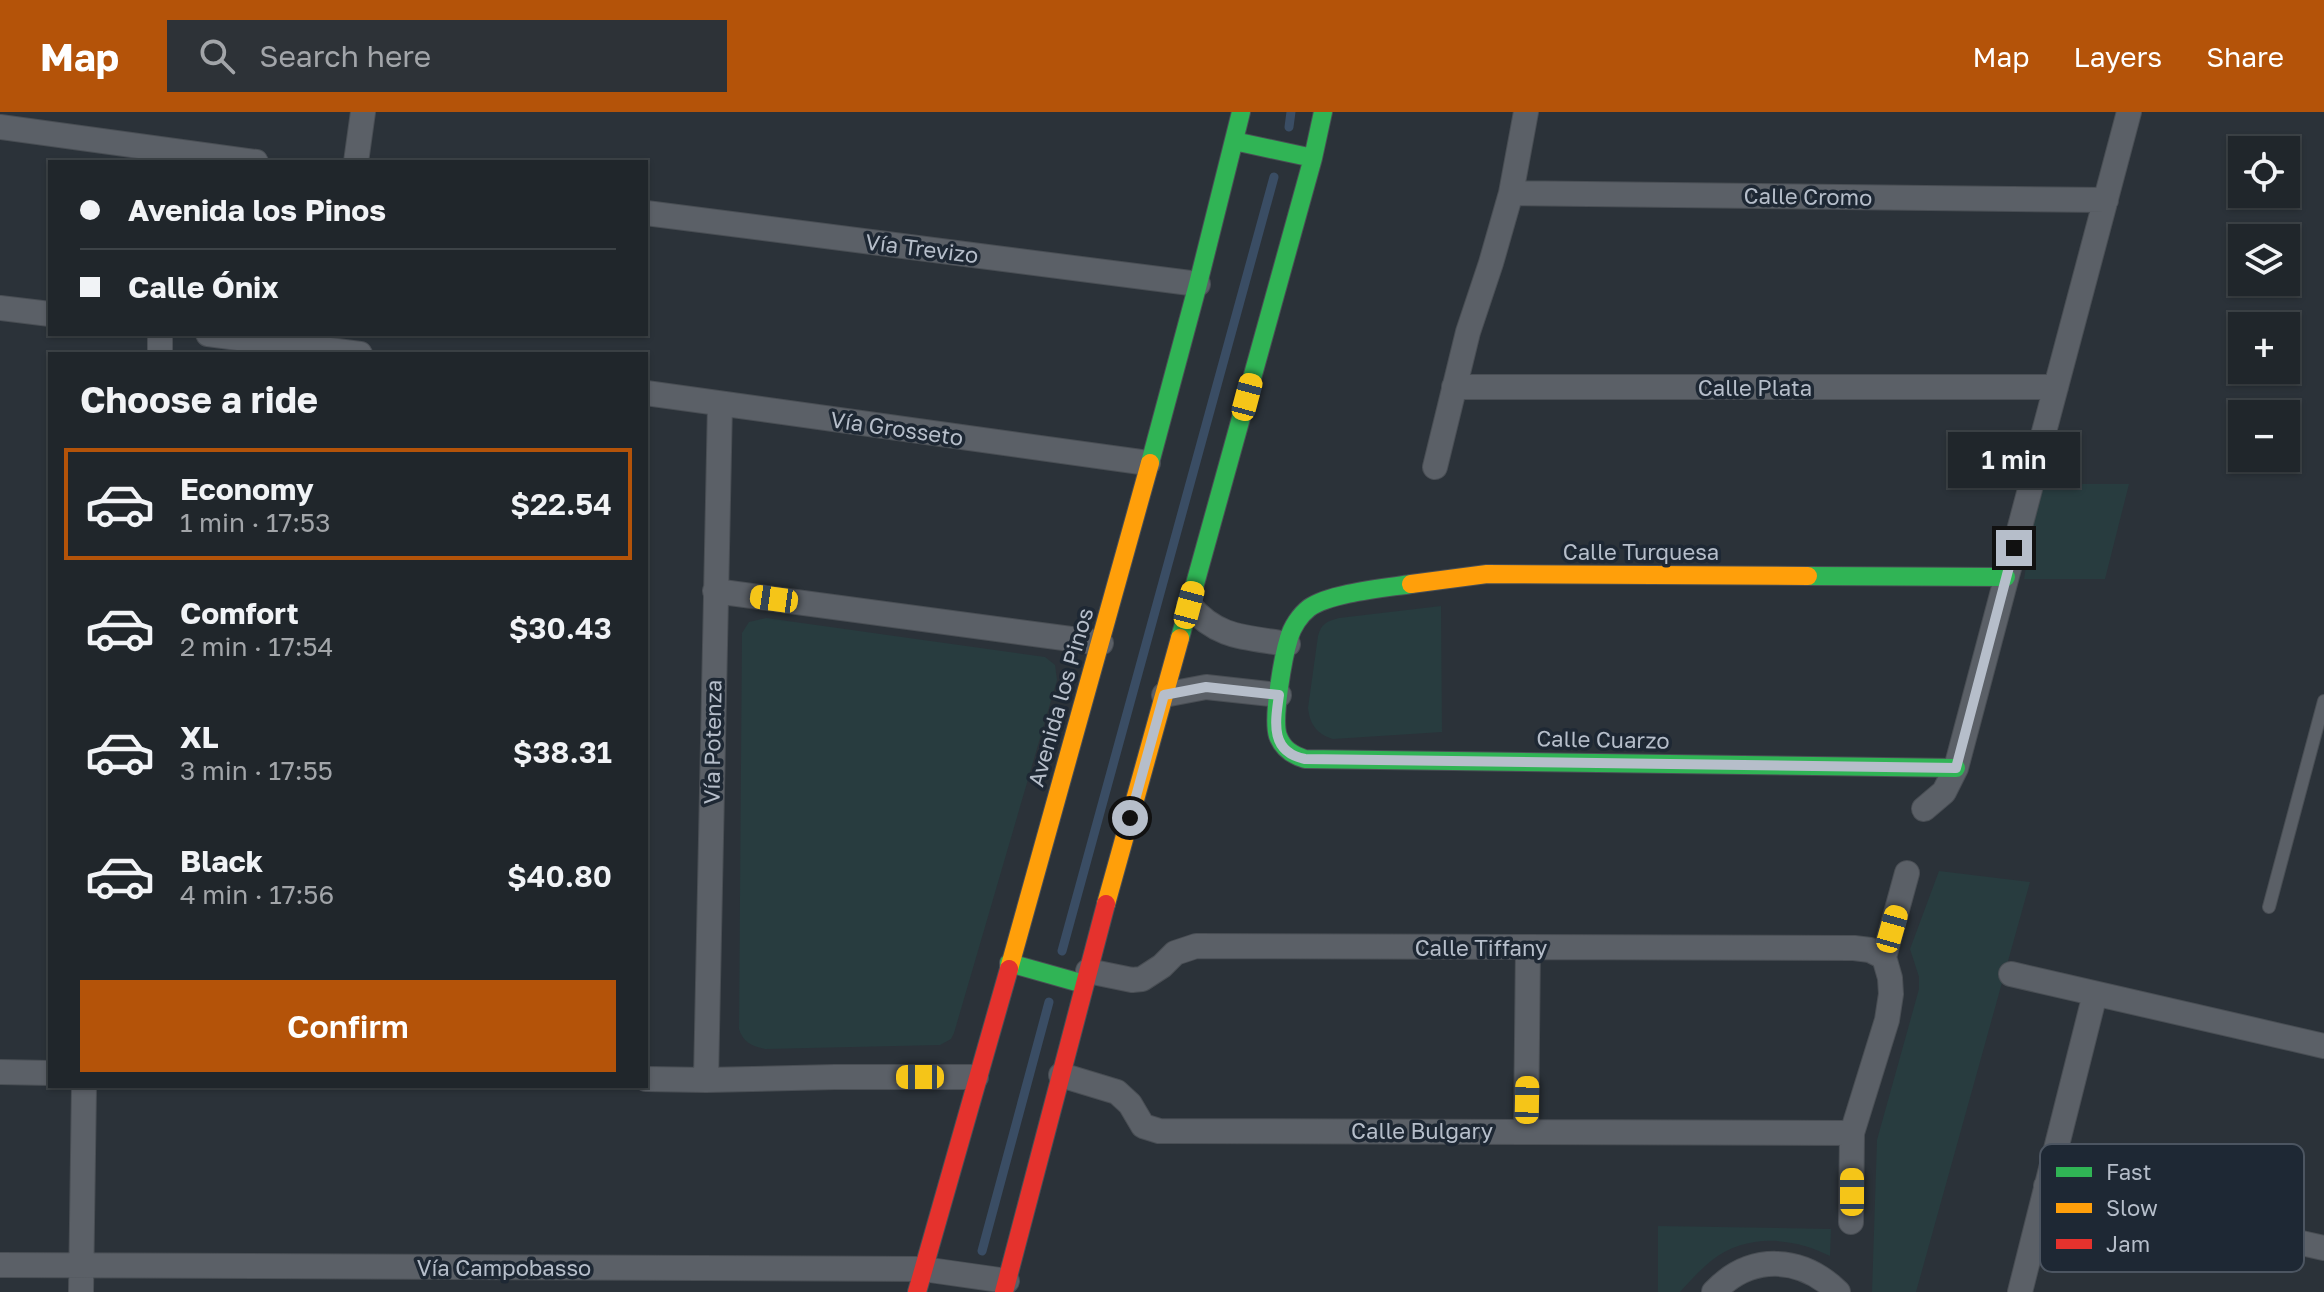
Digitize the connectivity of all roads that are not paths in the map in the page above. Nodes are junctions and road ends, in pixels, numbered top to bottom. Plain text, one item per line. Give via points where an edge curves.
1 (363, 112) edge
2 (1241, 112) edge
3 (1323, 112) edge
4 (1526, 112) edge
5 (2129, 112) edge
6 (0, 127) edge
7 (1234, 141) junction
8 (1313, 158) junction
9 (241, 160) edge
10 (356, 160) edge
11 (1511, 193) junction
12 (2106, 200) junction
13 (648, 213) edge
14 (1198, 284) junction
15 (0, 308) edge
16 (48, 314) edge
17 (227, 336) edge
18 (343, 348) edge
19 (1454, 387) junction
20 (2056, 387) junction
21 (648, 393) edge
22 (720, 404) junction
23 (1148, 463) junction
24 (1435, 467) dead end
25 (2006, 577) junction
26 (715, 591) junction
27 (1189, 605) junction
28 (1290, 638) junction
29 (1101, 643) junction
30 (1164, 695) junction
31 (2324, 701) edge
32 (1277, 707) junction
33 (1956, 768) junction
34 (1924, 809) dead end
35 (1907, 873) dead end
36 (2269, 907) dead end
37 (1528, 947) junction
38 (1884, 957) junction
39 (1009, 963) junction
40 (2011, 974) dead end
41 (1086, 978) junction
42 (2095, 994) junction
43 (2324, 1046) edge
44 (0, 1072) edge
45 (48, 1073) edge
46 (1061, 1075) junction
47 (976, 1077) junction
48 (648, 1079) edge
49 (706, 1080) junction
50 (84, 1088) edge
51 (1526, 1130) junction
52 (1852, 1133) junction
53 (2057, 1144) edge
54 (2040, 1210) edge
55 (1851, 1222) dead end
56 (2304, 1244) edge
57 (2324, 1248) edge
58 (0, 1265) edge
59 (81, 1266) junction
60 (920, 1280) edge
61 (1005, 1286) edge
62 (81, 1292) edge
63 (1714, 1292) edge
64 (1838, 1292) edge
65 (2020, 1292) edge

1 - 10 street
2 - 7 street, Avenida los Pinos
3 - 8 street
4 - 11 street
5 - 12 street
6 - 9 street
7 - 8 street
7 - 14 street, Avenida los Pinos
8 - 27 street
11 - 12 street, Calle Cromo
11 - 19 street
12 - 20 street
13 - 14 street, Vía Trevizo
14 - 23 street, Avenida los Pinos
15 - 16 street
17 - 18 street
19 - 20 street, Calle Plata
19 - 24 street
20 - 25 street
21 - 22 street, Vía Grosseto
22 - 23 street, Vía Grosseto
22 - 26 street, Vía Potenza
23 - 29 street, Avenida los Pinos
25 - 28 street, Calle Turquesa via 1469,575 1317,603 1305,611
25 - 33 street
26 - 29 street
26 - 49 street, Vía Potenza
27 - 28 street via 1225,633
27 - 30 street
28 - 32 street
29 - 39 street, Avenida los Pinos
30 - 32 street via 1206,687
30 - 41 street
31 - 36 lane
32 - 33 street, Calle Cuarzo via 1280,743 1305,759
33 - 34 street via 1944,792
35 - 38 street
37 - 38 street, Calle Tiffany via 1854,948
37 - 41 street, Calle Tiffany via 1196,946 1175,953 1142,979
37 - 51 street
38 - 52 street via 1891,994 1887,1020
39 - 41 street
39 - 47 street, Avenida los Pinos
40 - 42 street
41 - 46 street
42 - 43 street
42 - 53 street
44 - 45 street
46 - 51 street, Calle Bulgary via 1117,1092 1143,1126 1159,1131
46 - 61 street
47 - 49 street
47 - 60 street, Avenida los Pinos
48 - 49 street
50 - 59 street
51 - 52 street, Calle Bulgary
52 - 55 street
54 - 65 street
56 - 57 street
58 - 59 street, Vía Campobasso
59 - 60 street, Vía Campobasso
59 - 62 street
60 - 61 street, Vía Campobasso
63 - 64 street via 1748,1268 1773,1264 1800,1267 1824,1278

